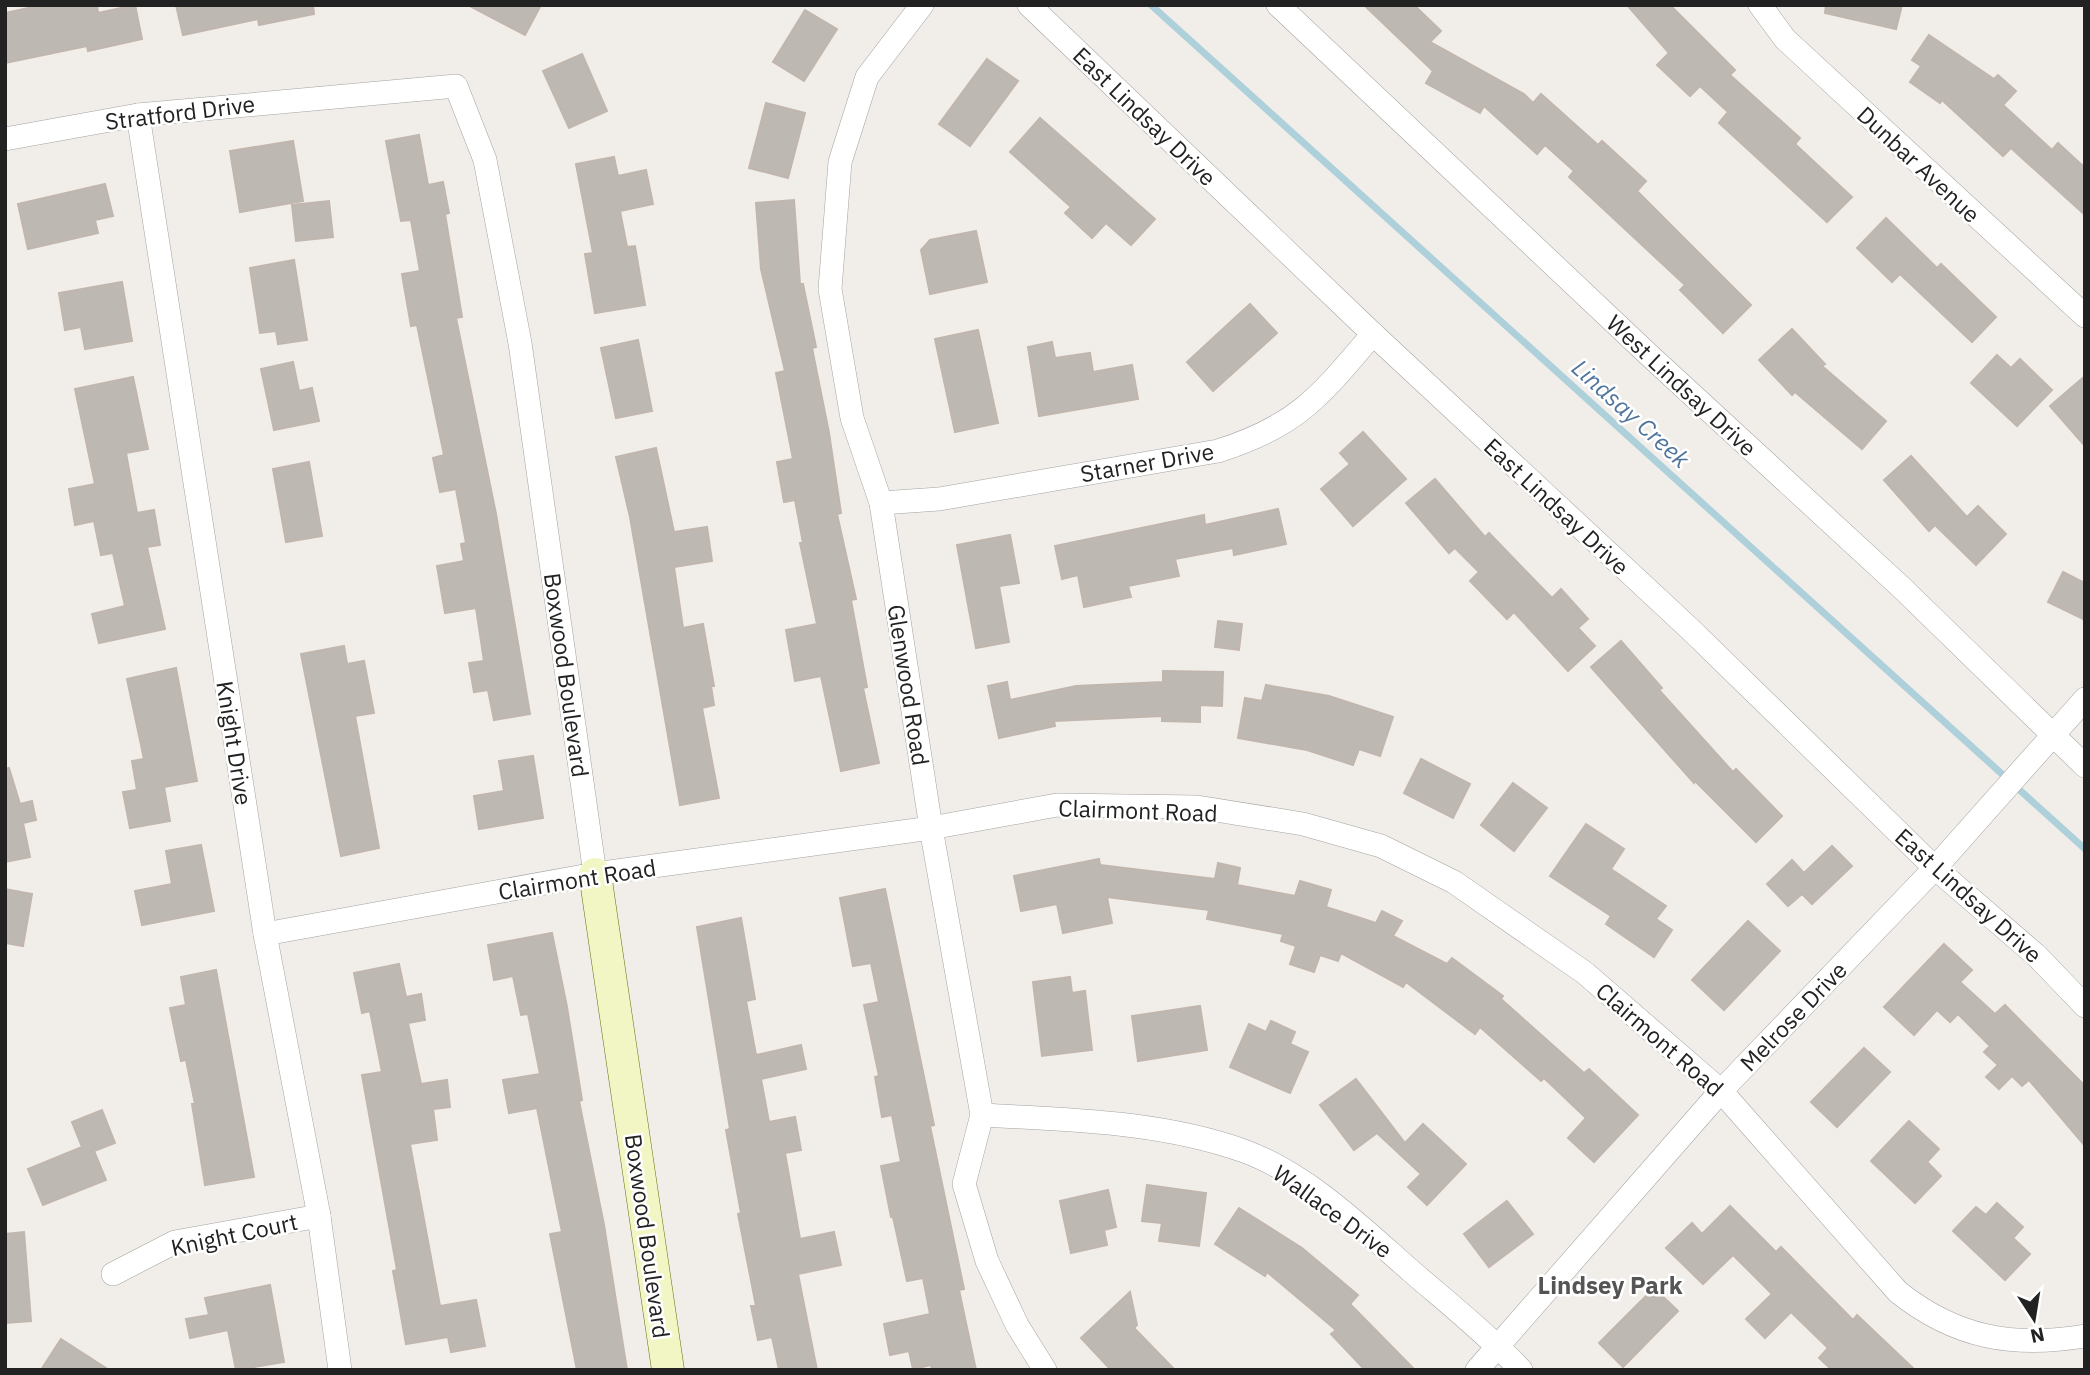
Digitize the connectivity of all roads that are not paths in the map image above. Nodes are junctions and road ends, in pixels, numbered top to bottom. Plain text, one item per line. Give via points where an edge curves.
1 (922, 5) edge
2 (1029, 5) edge
3 (1278, 5) edge
4 (1760, 5) edge
5 (355, 94) joint
6 (138, 115) junction
7 (5, 139) edge
8 (2085, 316) edge
9 (1373, 334) junction
10 (881, 503) junction
11 (2085, 699) edge
12 (2053, 735) junction
13 (2085, 766) edge
14 (931, 828) junction
15 (1935, 868) junction
16 (595, 873) junction
17 (265, 934) junction
18 (2085, 1006) edge
19 (1721, 1091) junction
20 (982, 1115) junction
21 (318, 1216) junction
22 (113, 1275) dead end
23 (2085, 1336) edge
24 (1498, 1346) junction
25 (340, 1370) edge
26 (668, 1370) edge
27 (1045, 1370) edge
28 (1477, 1370) edge
29 (1521, 1370) edge

1 - 10 street, Glenwood Road via 867,76 840,162 830,289 852,418
2 - 9 street, East Lindsay Drive
3 - 12 street, West Lindsay Drive via 1901,587
4 - 8 street, Dunbar Avenue via 1785,38
5 - 6 street, Stratford Drive
5 - 16 street, Boxwood Boulevard via 456,86 485,160 520,343
6 - 7 street, Stratford Drive
6 - 17 street, Knight Drive
9 - 10 street, Starner Drive via 1316,400 1282,425 1250,440 1217,451 939,499
9 - 15 street, East Lindsay Drive via 1690,629
10 - 14 street, Glenwood Road
11 - 12 street, Melrose Drive
12 - 13 street, West Lindsay Drive
12 - 15 street, Melrose Drive
14 - 16 street, Clairmont Road
14 - 19 street, Clairmont Road via 1057,805 1197,807 1303,824 1381,846 1454,882 1585,973
14 - 20 street, Glenwood Road
15 - 18 street, East Lindsay Drive via 2037,956
15 - 19 street, Melrose Drive
16 - 17 street, Clairmont Road
16 - 26 street, Boxwood Boulevard
17 - 21 street, Knight Drive
19 - 23 street, Clairmont Road via 1899,1292 1925,1314 1990,1338 2024,1341
19 - 24 street, Melrose Drive
20 - 24 street, Wallace Drive via 1107,1122 1195,1137 1245,1152 1292,1175 1350,1217
20 - 27 street, Glenwood Road via 964,1184 987,1261 1017,1325
21 - 22 street, Knight Court via 175,1242
21 - 25 street, Knight Drive
24 - 28 street, Melrose Drive
24 - 29 street, Wallace Drive

